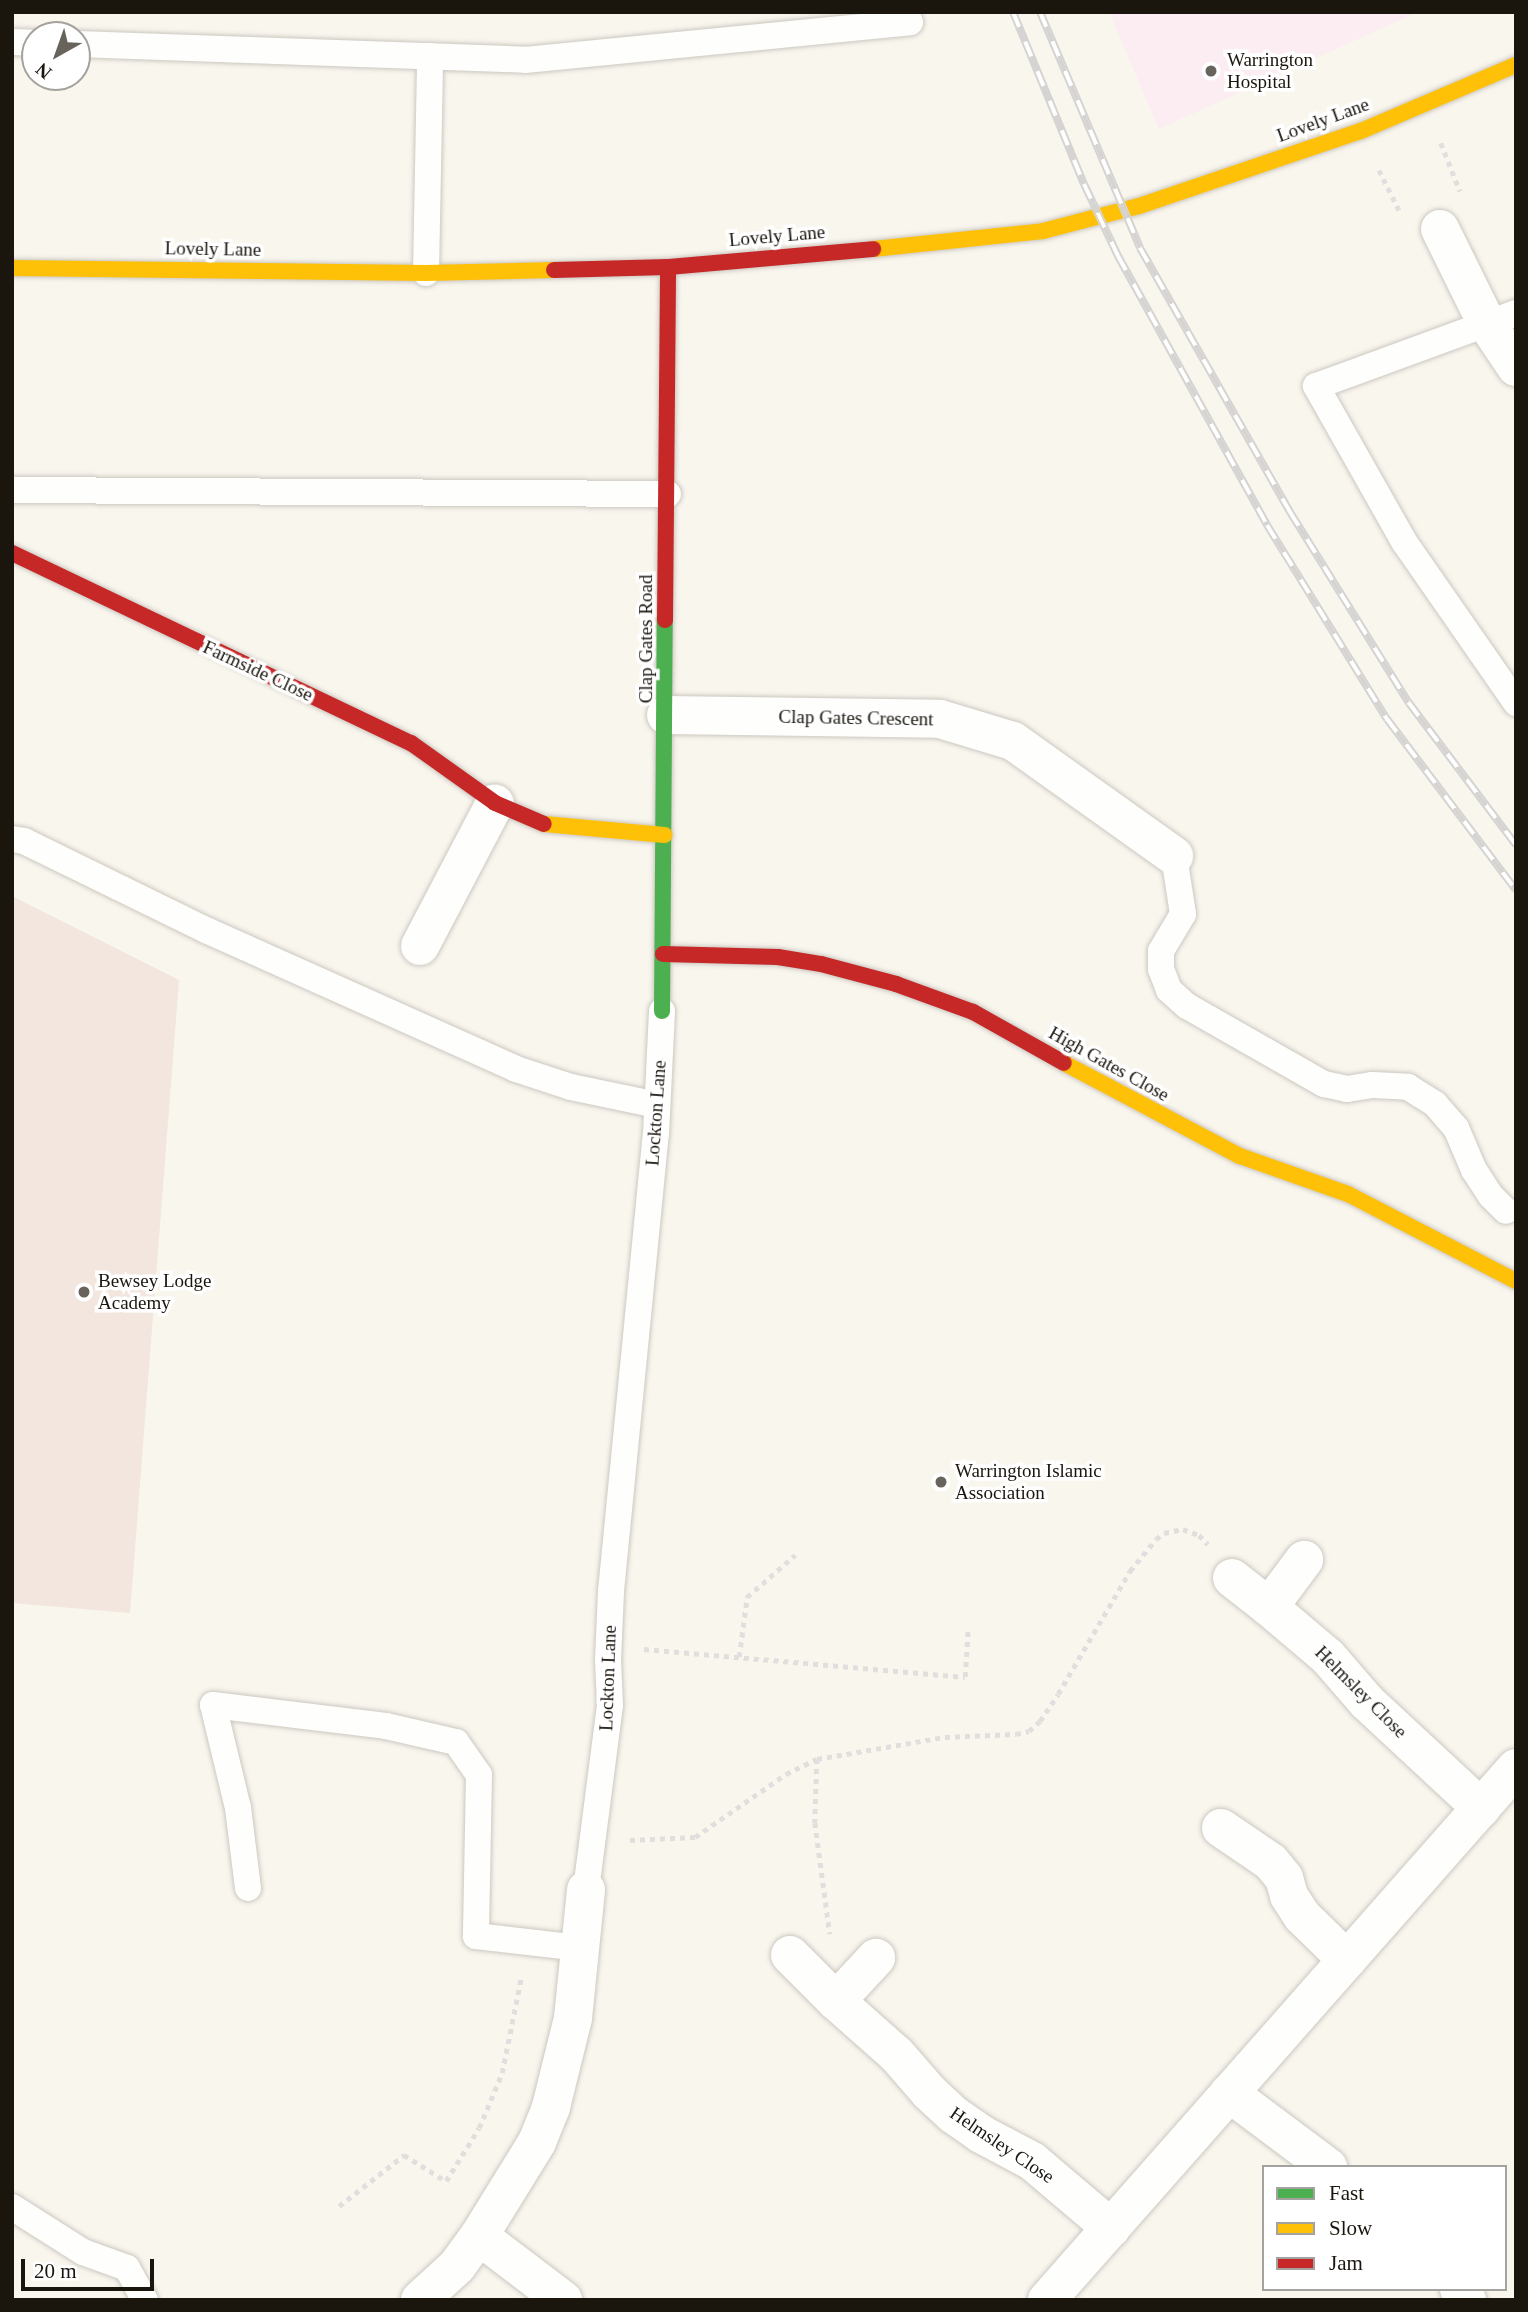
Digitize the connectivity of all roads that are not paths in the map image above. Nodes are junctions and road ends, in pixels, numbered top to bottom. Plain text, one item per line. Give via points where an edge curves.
1 (910, 22) dead end
2 (91, 44) edge
3 (430, 56) junction
4 (1516, 65) edge
5 (1440, 229) road end
6 (668, 267) junction
7 (12, 268) edge
8 (426, 273) junction
9 (1502, 318) edge
10 (1516, 367) edge
11 (12, 490) edge
12 (668, 494) junction
13 (12, 553) edge
14 (1516, 703) edge
15 (666, 715) junction
16 (495, 803) junction
17 (664, 835) junction
18 (12, 839) edge
19 (1174, 856) joint
20 (420, 946) dead end
21 (663, 954) junction
22 (662, 1011) joint
23 (657, 1105) junction
24 (1506, 1211) dead end
25 (1516, 1281) edge
26 (1304, 1560) dead end
27 (1232, 1578) road end
28 (1269, 1607) junction
29 (1516, 1768) edge
30 (1481, 1808) junction
31 (1221, 1828) dead end
32 (248, 1888) dead end
33 (586, 1890) joint
34 (580, 1948) junction
35 (790, 1955) dead end
36 (876, 1958) dead end
37 (1347, 1960) junction
38 (836, 2001) junction
39 (1229, 2092) junction
40 (1325, 2165) edge
41 (12, 2207) edge
42 (1111, 2228) junction
43 (479, 2236) junction
44 (145, 2300) edge
45 (420, 2300) edge
46 (563, 2300) edge
47 (1047, 2300) edge

1 - 3 lane via 525,60
2 - 3 lane
3 - 8 lane
4 - 6 street, Lovely Lane via 1361,131 1139,206 1043,230
5 - 9 street
6 - 8 street, Lovely Lane
6 - 12 street, Clap Gates Road
7 - 8 street, Lovely Lane
9 - 10 street
9 - 14 lane via 1316,386 1405,542
11 - 12 lane
12 - 15 street, Clap Gates Road
13 - 16 street, Farmside Close via 411,743
15 - 17 street, Clap Gates Road
15 - 19 street, Clap Gates Crescent via 940,719 1013,741
16 - 17 street, Farmside Close via 540,824
16 - 20 street
17 - 21 street, Clap Gates Road
18 - 23 lane via 516,1069 571,1087
19 - 24 lane via 1183,915 1161,951 1161,969 1169,990 1187,1006 1324,1084 1347,1090 1373,1085 1409,1087 1435,1104 1456,1128 1474,1170
21 - 22 street, Clap Gates Road
21 - 25 street, High Gates Close via 778,957 821,964 896,984 973,1012 1228,1150 1348,1194
22 - 23 lane, Lockton Lane
23 - 33 lane, Lockton Lane via 608,1646 610,1706
26 - 28 street
27 - 28 street, Helmsley Close
28 - 30 street, Helmsley Close via 1328,1657 1367,1702
29 - 30 street
30 - 37 street
31 - 37 street via 1271,1862 1302,1916
32 - 34 lane via 238,1808 213,1705 386,1726 456,1742 479,1775 476,1937
33 - 34 street, Lockton Lane
34 - 43 street, Lockton Lane via 573,2018 551,2107 537,2142
35 - 38 street, Helmsley Close
36 - 38 street
37 - 39 street
38 - 42 street, Helmsley Close via 897,2055 954,2115 1032,2161
39 - 40 street
39 - 42 street
41 - 44 lane via 83,2252 127,2269
42 - 47 street
43 - 45 street, Lockton Lane via 457,2266
43 - 46 street

